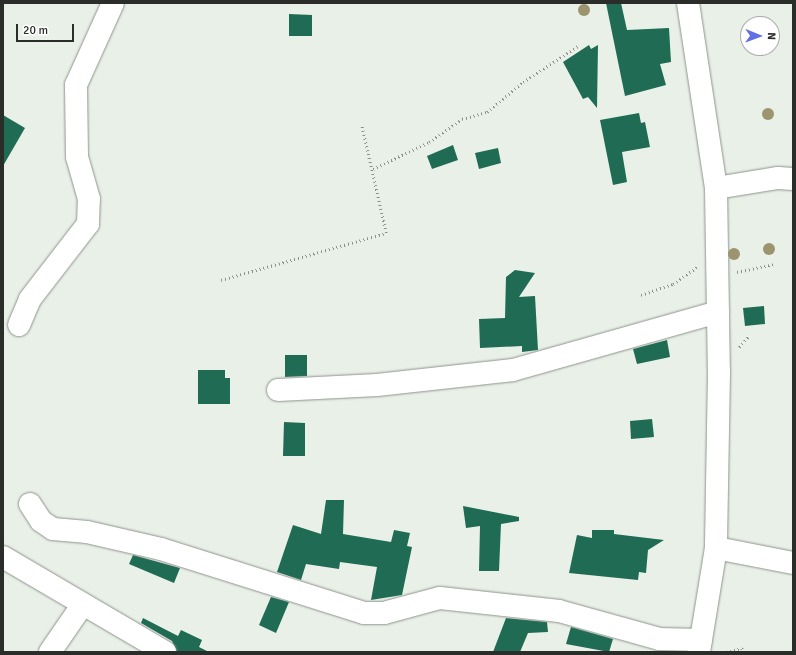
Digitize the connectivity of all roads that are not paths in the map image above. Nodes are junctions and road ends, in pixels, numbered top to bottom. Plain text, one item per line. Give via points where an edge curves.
1 (113, 3) edge
2 (688, 3) edge
3 (793, 180) edge
4 (716, 188) junction
5 (718, 312) junction
6 (19, 325) dead end
7 (278, 390) dead end
8 (30, 504) dead end
9 (716, 548) junction
10 (3, 557) edge
11 (793, 563) edge
12 (83, 604) junction
13 (700, 646) edge
14 (50, 652) edge
15 (165, 652) edge

1 - 6 street via 76,84 77,157 89,199 88,224 30,299
2 - 4 street
3 - 4 street via 778,178
4 - 5 street
5 - 7 street via 513,370 377,385
5 - 9 street
8 - 13 street via 41,521 53,529 87,532 161,549 364,613 384,614 440,598 560,611 659,639
9 - 11 street
9 - 13 street
10 - 12 street
12 - 14 street
12 - 15 street

